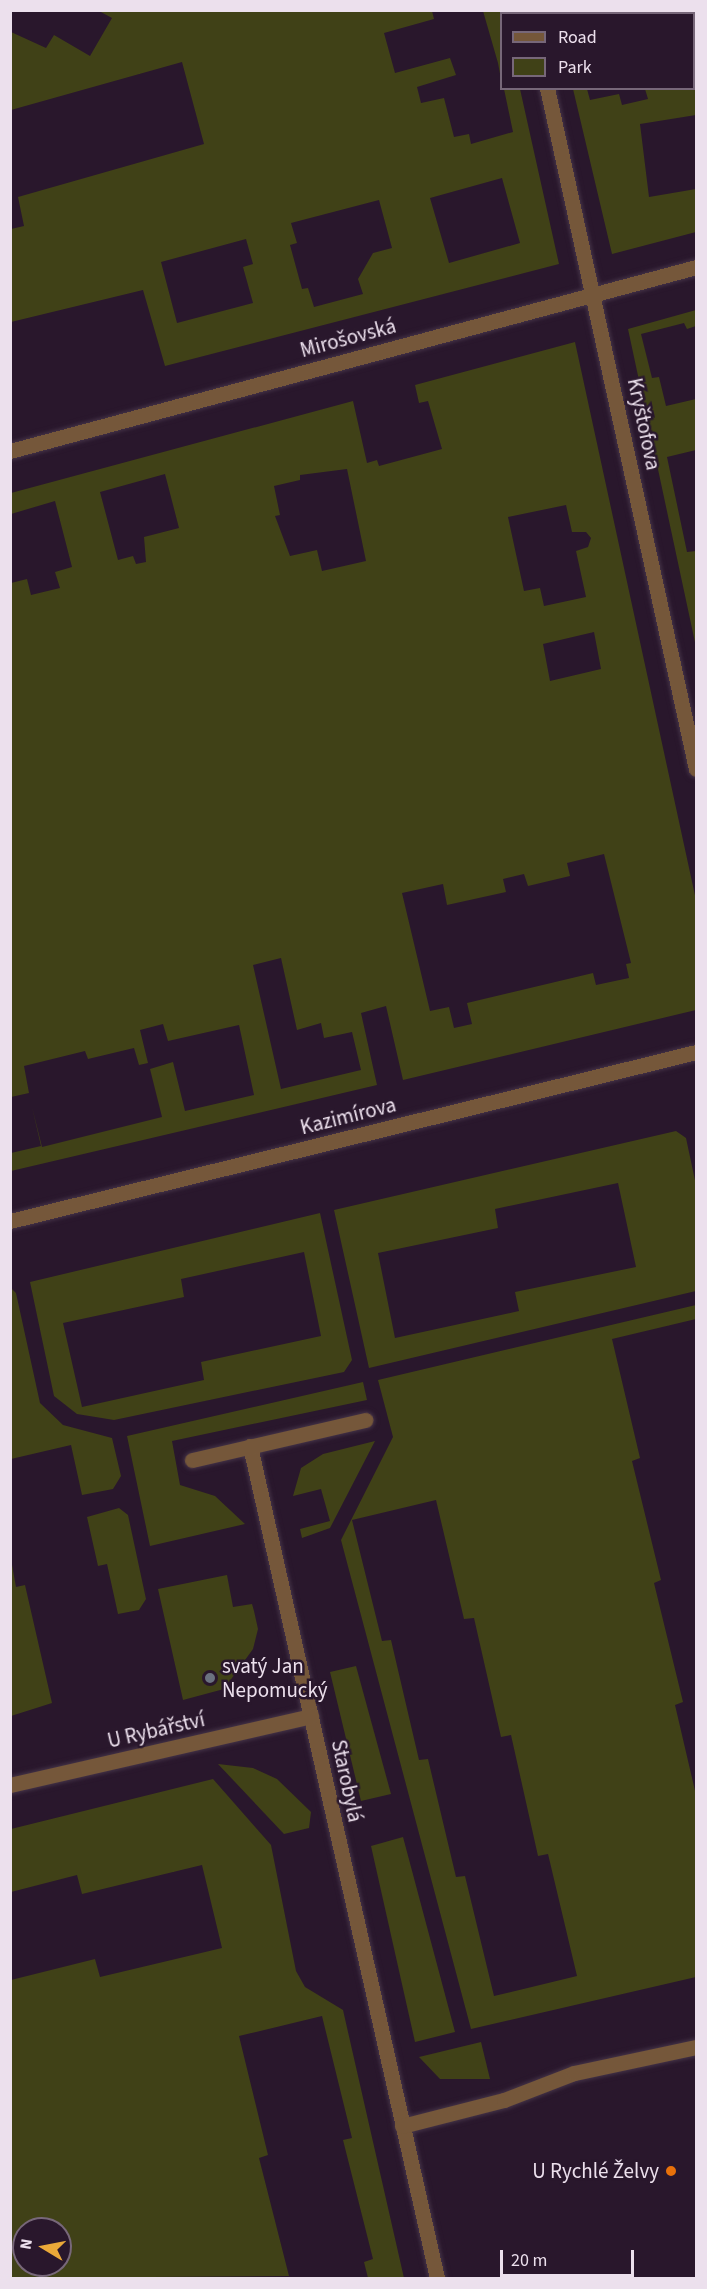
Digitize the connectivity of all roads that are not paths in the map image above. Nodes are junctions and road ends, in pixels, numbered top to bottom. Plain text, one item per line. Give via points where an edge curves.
1 (547, 90) edge
2 (696, 267) edge
3 (595, 293) junction
4 (10, 452) edge
5 (696, 769) edge
6 (696, 1052) edge
7 (10, 1221) edge
8 (365, 1420) dead end
9 (250, 1446) junction
10 (192, 1460) dead end
11 (311, 1716) junction
12 (10, 1785) edge
13 (696, 2047) edge
14 (402, 2126) junction
15 (437, 2278) edge

1 - 3 street, Kryštofova
2 - 3 street, Mirošovská
3 - 4 street, Mirošovská
3 - 5 street, Kryštofova
6 - 7 street, Kazimírova
8 - 9 street
9 - 10 street
9 - 11 street, Starobylá
11 - 12 street, U Rybářství
11 - 14 street, Starobylá
13 - 14 street via 574,2073 504,2100
14 - 15 street, Starobylá

